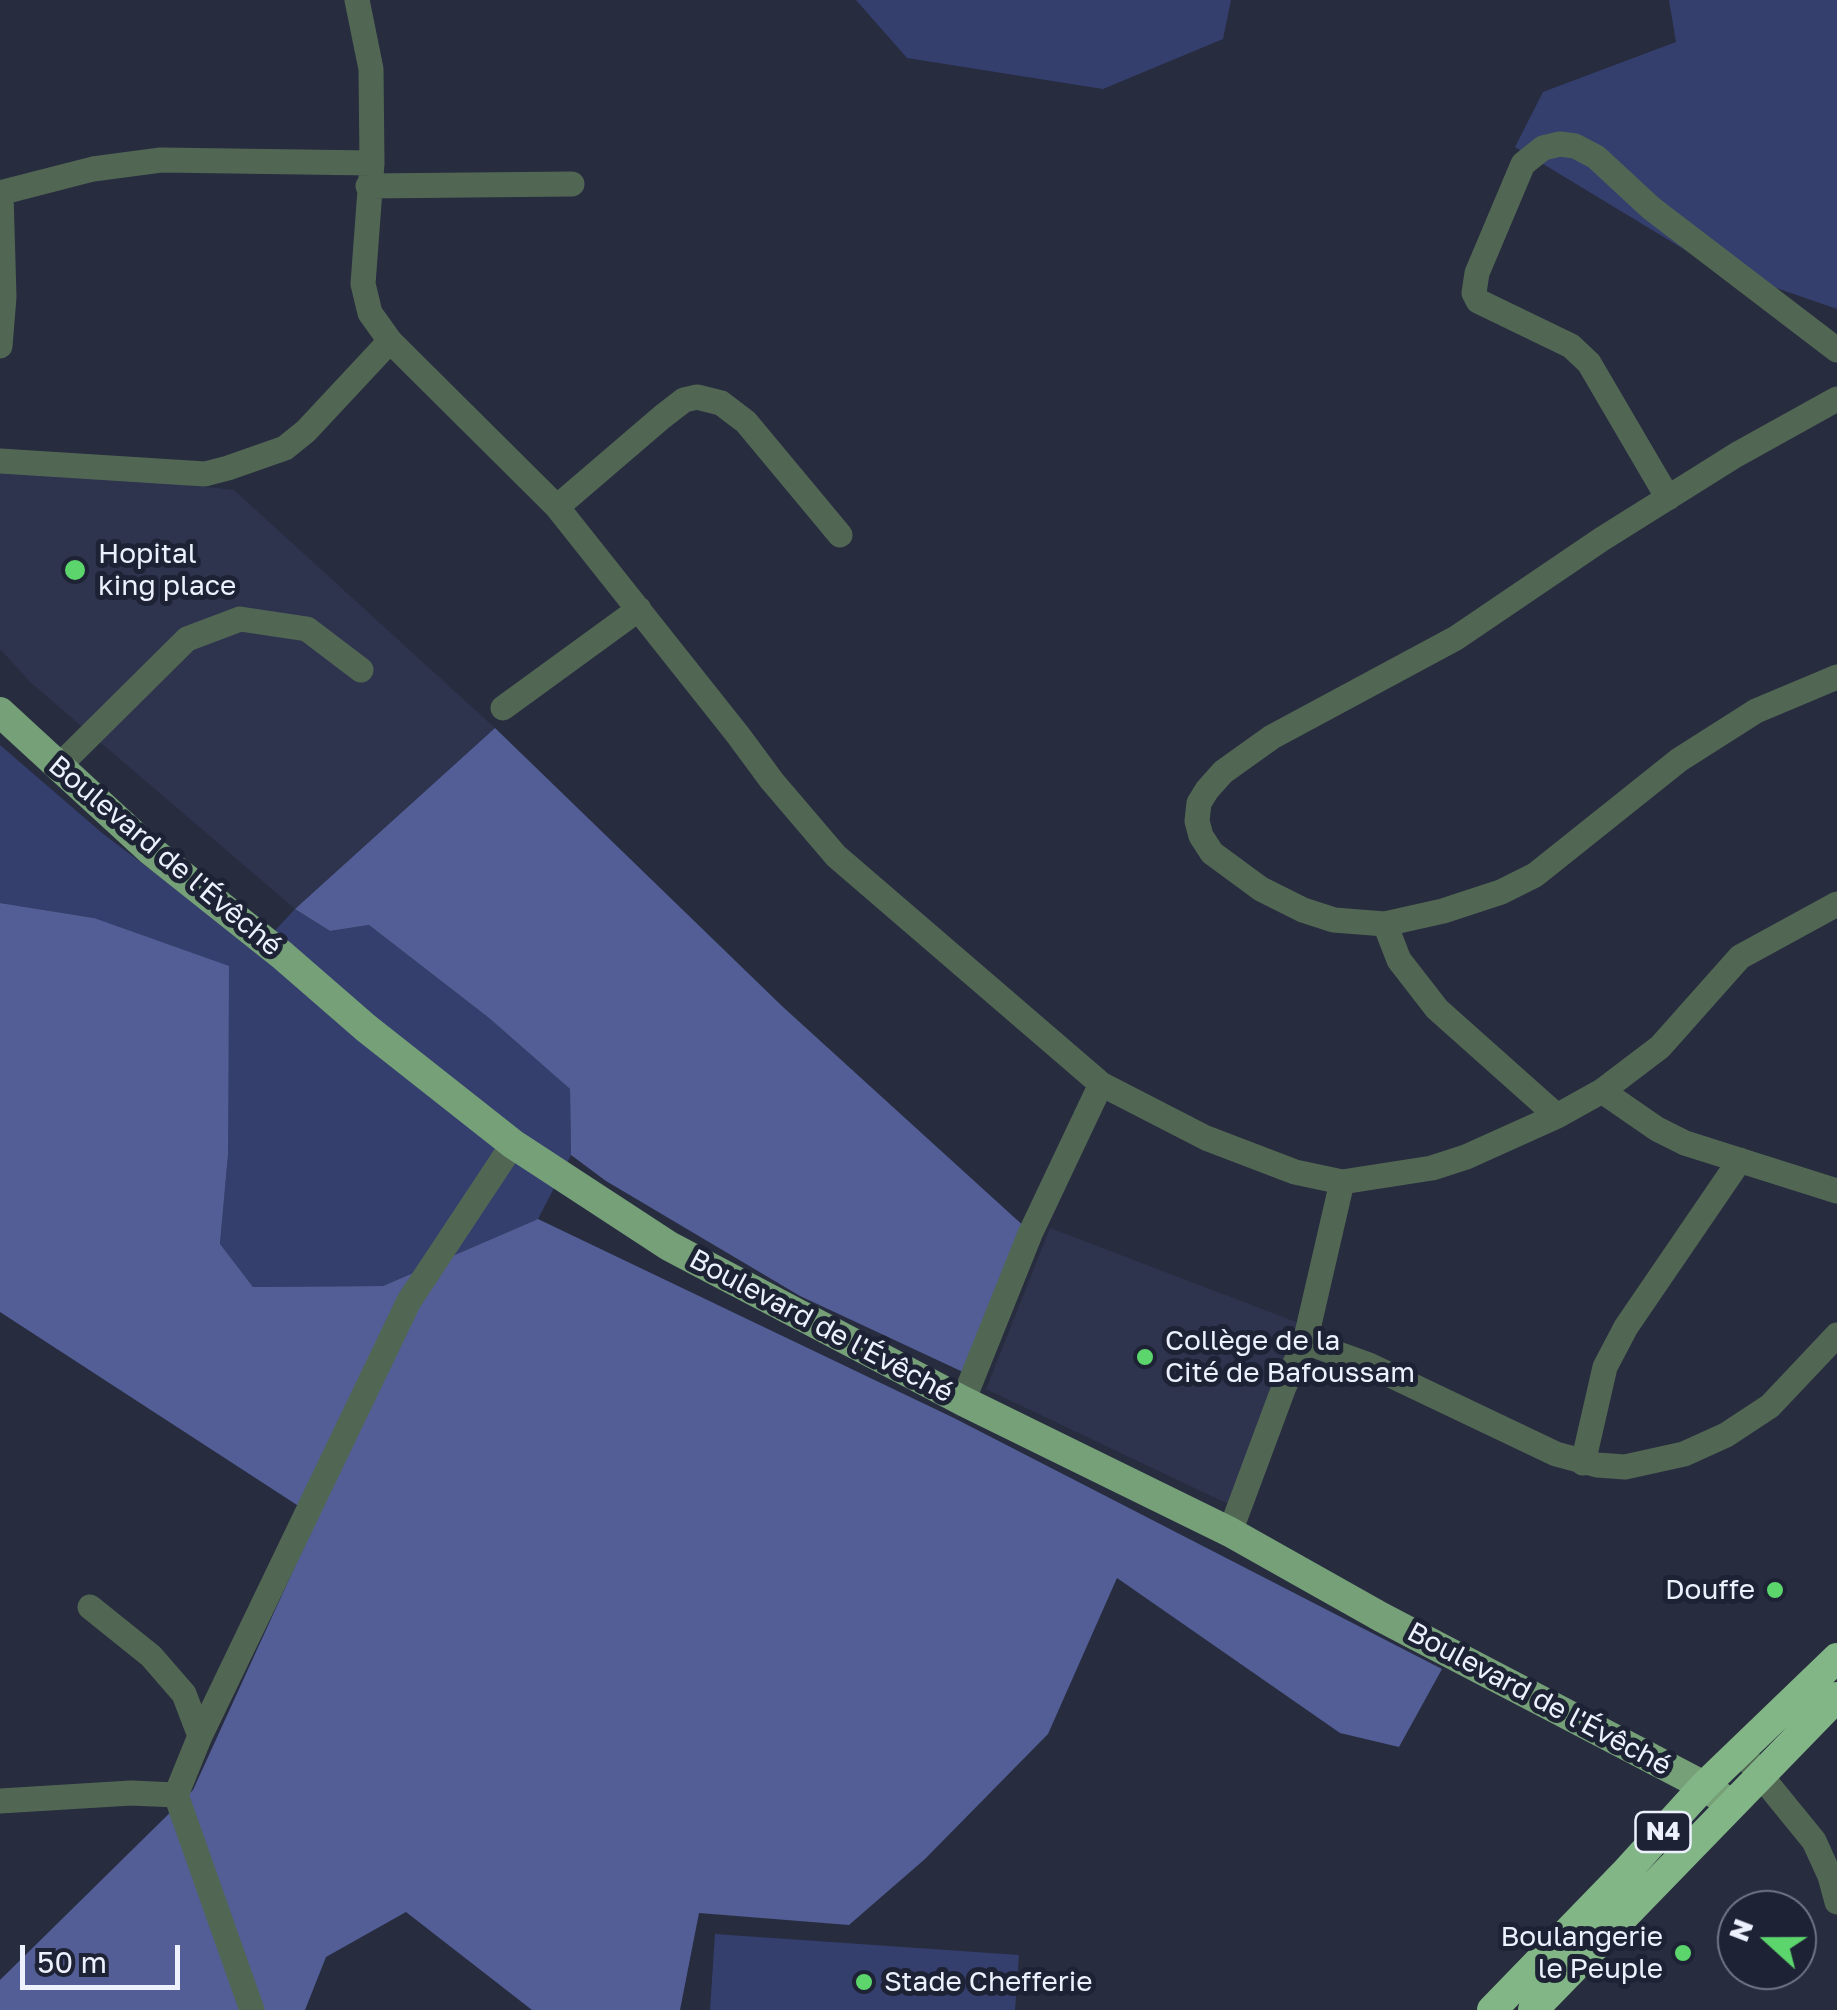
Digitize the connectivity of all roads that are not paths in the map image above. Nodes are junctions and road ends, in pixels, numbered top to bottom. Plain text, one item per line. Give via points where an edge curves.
1 (357, 0) edge
2 (370, 174) junction
3 (572, 184) dead end
4 (0, 193) edge
5 (390, 341) junction
6 (0, 346) edge
7 (1837, 350) edge
8 (1837, 399) edge
9 (0, 461) edge
10 (1668, 498) junction
11 (557, 507) junction
12 (840, 534) dead end
13 (639, 609) junction
14 (361, 670) dead end
15 (1837, 677) edge
16 (503, 708) dead end
17 (0, 712) edge
18 (58, 766) junction
19 (1837, 904) edge
20 (1384, 924) junction
21 (1102, 1084) junction
22 (1602, 1091) junction
23 (1557, 1116) junction
24 (513, 1144) junction
25 (1740, 1160) junction
26 (1342, 1182) junction
27 (1837, 1191) edge
28 (1837, 1335) edge
29 (1306, 1342) junction
30 (963, 1402) junction
31 (1583, 1463) junction
32 (1230, 1532) junction
33 (90, 1607) dead end
34 (1837, 1658) edge
35 (1837, 1697) edge
36 (200, 1736) junction
37 (1740, 1751) junction
38 (1760, 1774) junction
39 (1704, 1786) junction
40 (176, 1796) junction
41 (0, 1801) edge
42 (1731, 1804) junction
43 (1837, 1902) edge
44 (252, 2010) edge
45 (1492, 2010) edge
46 (1533, 2010) edge

1 - 2 street via 371,68
2 - 3 street
2 - 4 street via 161,160
2 - 5 street via 363,284 370,313
4 - 6 street
5 - 9 street via 285,448 228,468 205,474
5 - 11 street
7 - 10 street via 1642,201 1596,157 1560,144 1523,164 1474,293 1571,346 1589,363
8 - 10 street
10 - 20 street via 1456,638 1272,737 1206,790 1197,821 1212,853 1304,910
11 - 12 street via 662,417 697,397 721,402 746,422
11 - 13 street
13 - 16 street
13 - 21 street via 836,856
14 - 18 street via 307,630 240,619 187,640
15 - 20 street via 1756,712 1679,760 1518,884
17 - 18 main road, Boulevard de l'Évêché
18 - 24 main road, Boulevard de l'Évêché via 150,850
19 - 22 street via 1740,957 1660,1047
20 - 23 street via 1399,960 1436,1008
21 - 26 street via 1206,1138 1270,1164
21 - 30 street via 1030,1234
22 - 23 street
22 - 25 street via 1656,1130
23 - 26 street via 1466,1158
24 - 30 main road, Boulevard de l'Évêché via 670,1246
24 - 36 street via 409,1301
25 - 27 street
25 - 31 street via 1604,1366
26 - 29 street
28 - 31 street via 1770,1406 1726,1435 1684,1454 1625,1467
29 - 31 street
29 - 32 street
30 - 32 main road, Boulevard de l'Évêché
32 - 39 main road, Boulevard de l'Évêché
33 - 36 street via 170,1676
34 - 37 highway, N4
35 - 38 highway, N4
36 - 40 street
37 - 38 street
37 - 39 highway, N4
38 - 42 highway, N4
38 - 43 street via 1814,1841
39 - 42 main road, Boulevard de l'Évêché
39 - 45 highway, N4
40 - 41 street
40 - 44 street
42 - 46 highway, N4

